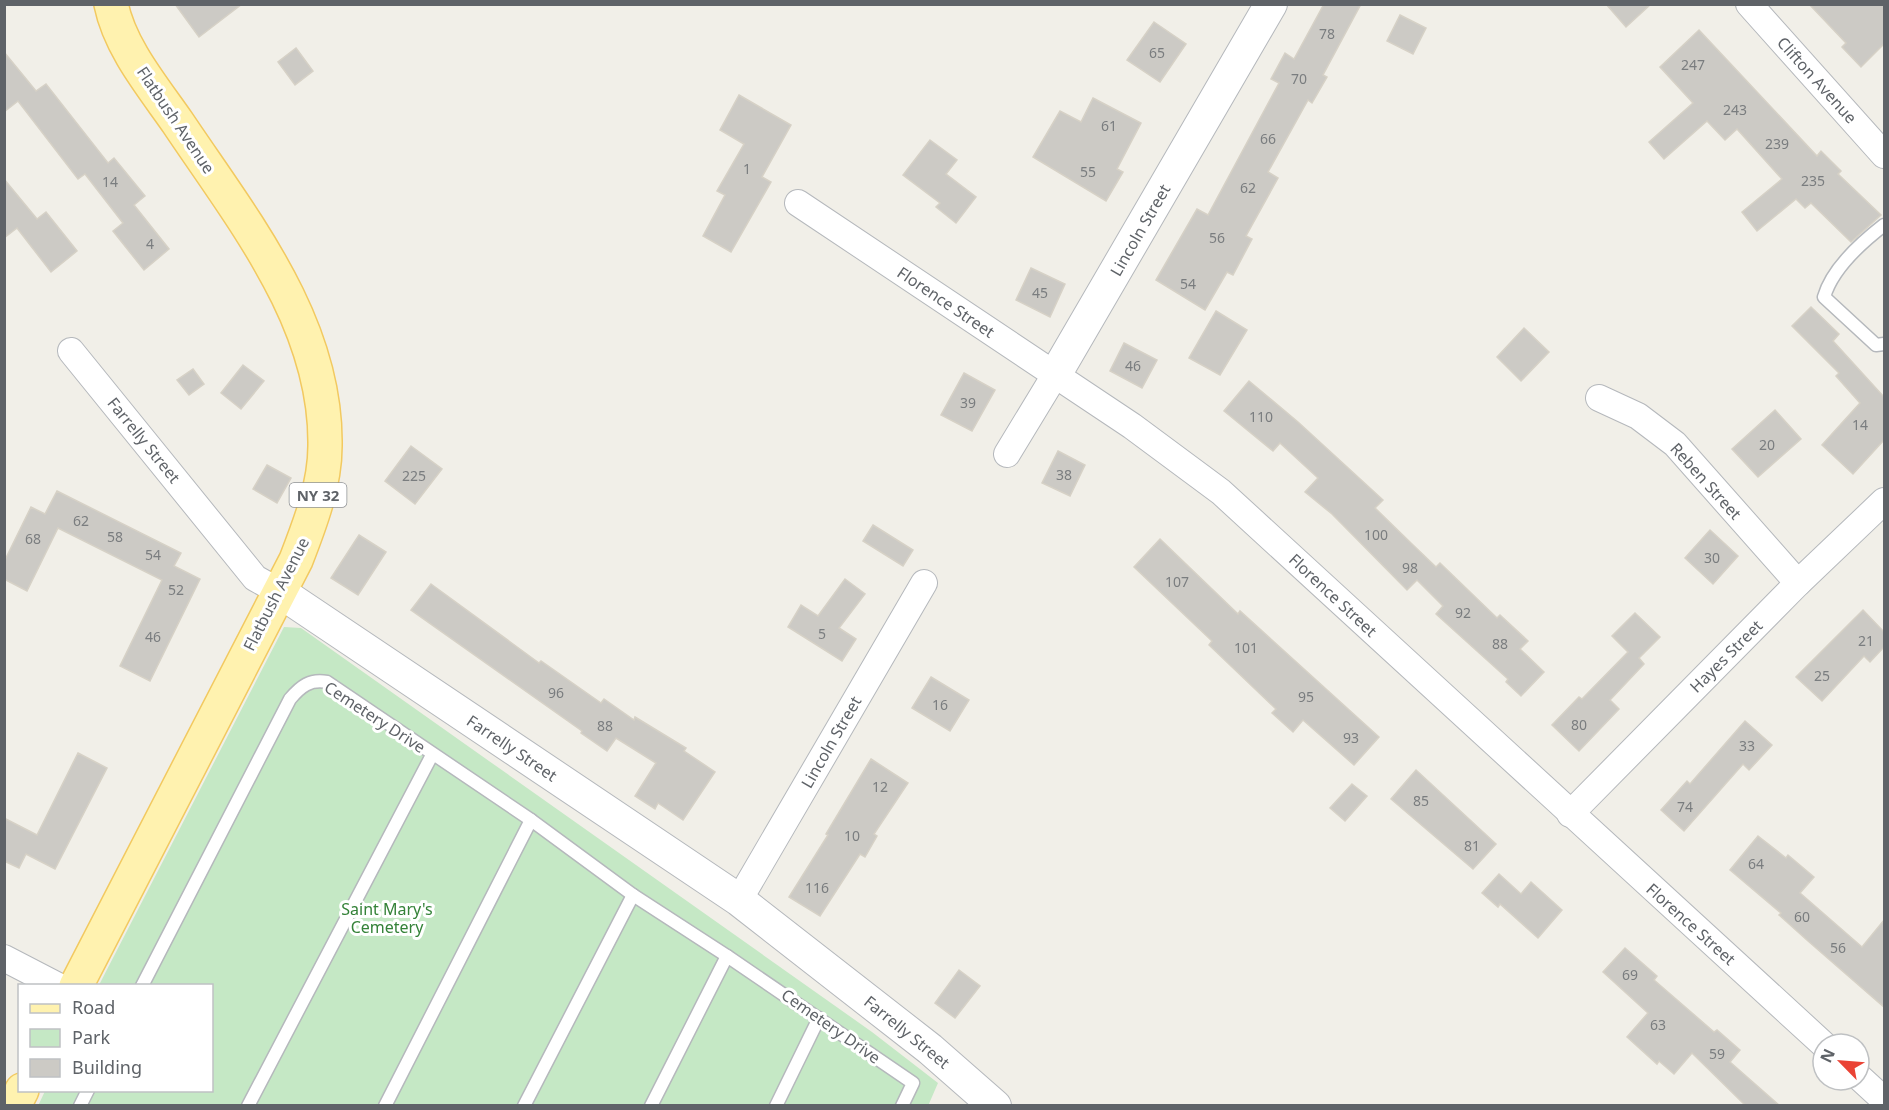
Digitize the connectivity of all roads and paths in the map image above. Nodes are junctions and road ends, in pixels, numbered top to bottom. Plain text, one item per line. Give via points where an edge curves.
1 (111, 4) edge
2 (1271, 4) edge
3 (1749, 4) edge
4 (1884, 155) edge
5 (798, 203) dead end
6 (1884, 225) edge
7 (1884, 344) edge
8 (71, 351) dead end
9 (1054, 375) junction
10 (1599, 398) dead end
11 (1007, 454) dead end
12 (1884, 501) edge
13 (924, 583) dead end
14 (1798, 583) junction
15 (280, 592) junction
16 (432, 755) junction
17 (1570, 814) junction
18 (531, 820) junction
19 (633, 895) junction
20 (739, 900) junction
21 (727, 956) junction
22 (4, 958) edge
23 (54, 984) edge
24 (77, 984) edge
25 (143, 984) edge
26 (819, 1018) junction
27 (1811, 1033) edge
28 (1871, 1088) edge
29 (21, 1092) edge
30 (87, 1092) edge
31 (1884, 1100) edge
32 (15, 1106) edge
33 (80, 1106) edge
34 (248, 1106) edge
35 (385, 1106) edge
36 (524, 1106) edge
37 (651, 1106) edge
38 (776, 1106) edge
39 (902, 1106) edge
40 (995, 1106) edge

1 - 15 main road, Flatbush Avenue / NY 32 via 143,72 280,280 313,364 323,408 325,447 320,487 310,525
2 - 9 street, Lincoln Street
3 - 4 street, Clifton Avenue
5 - 9 street, Florence Street
6 - 7 lane via 1839,268 1824,297 1876,345
8 - 15 street, Farrelly Street via 255,578
9 - 11 street, Lincoln Street
9 - 17 street, Florence Street via 1221,492
10 - 14 street, Reben Street via 1638,416 1675,444
12 - 14 street, Hayes Street
13 - 20 street, Lincoln Street
14 - 17 street, Hayes Street
15 - 20 street, Farrelly Street
15 - 24 main road, Flatbush Avenue / NY 32
16 - 18 lane, Cemetery Drive
16 - 25 lane, Cemetery Drive via 327,682 317,681 299,688
16 - 34 lane
17 - 27 street, Florence Street
18 - 19 lane, Cemetery Drive
18 - 35 lane
19 - 21 lane, Cemetery Drive
19 - 36 lane
20 - 40 street, Farrelly Street via 930,1049
21 - 26 lane, Cemetery Drive
21 - 37 lane
22 - 23 street
26 - 38 lane
26 - 39 lane, Cemetery Drive via 913,1083
28 - 31 street
29 - 32 main road
30 - 33 lane

